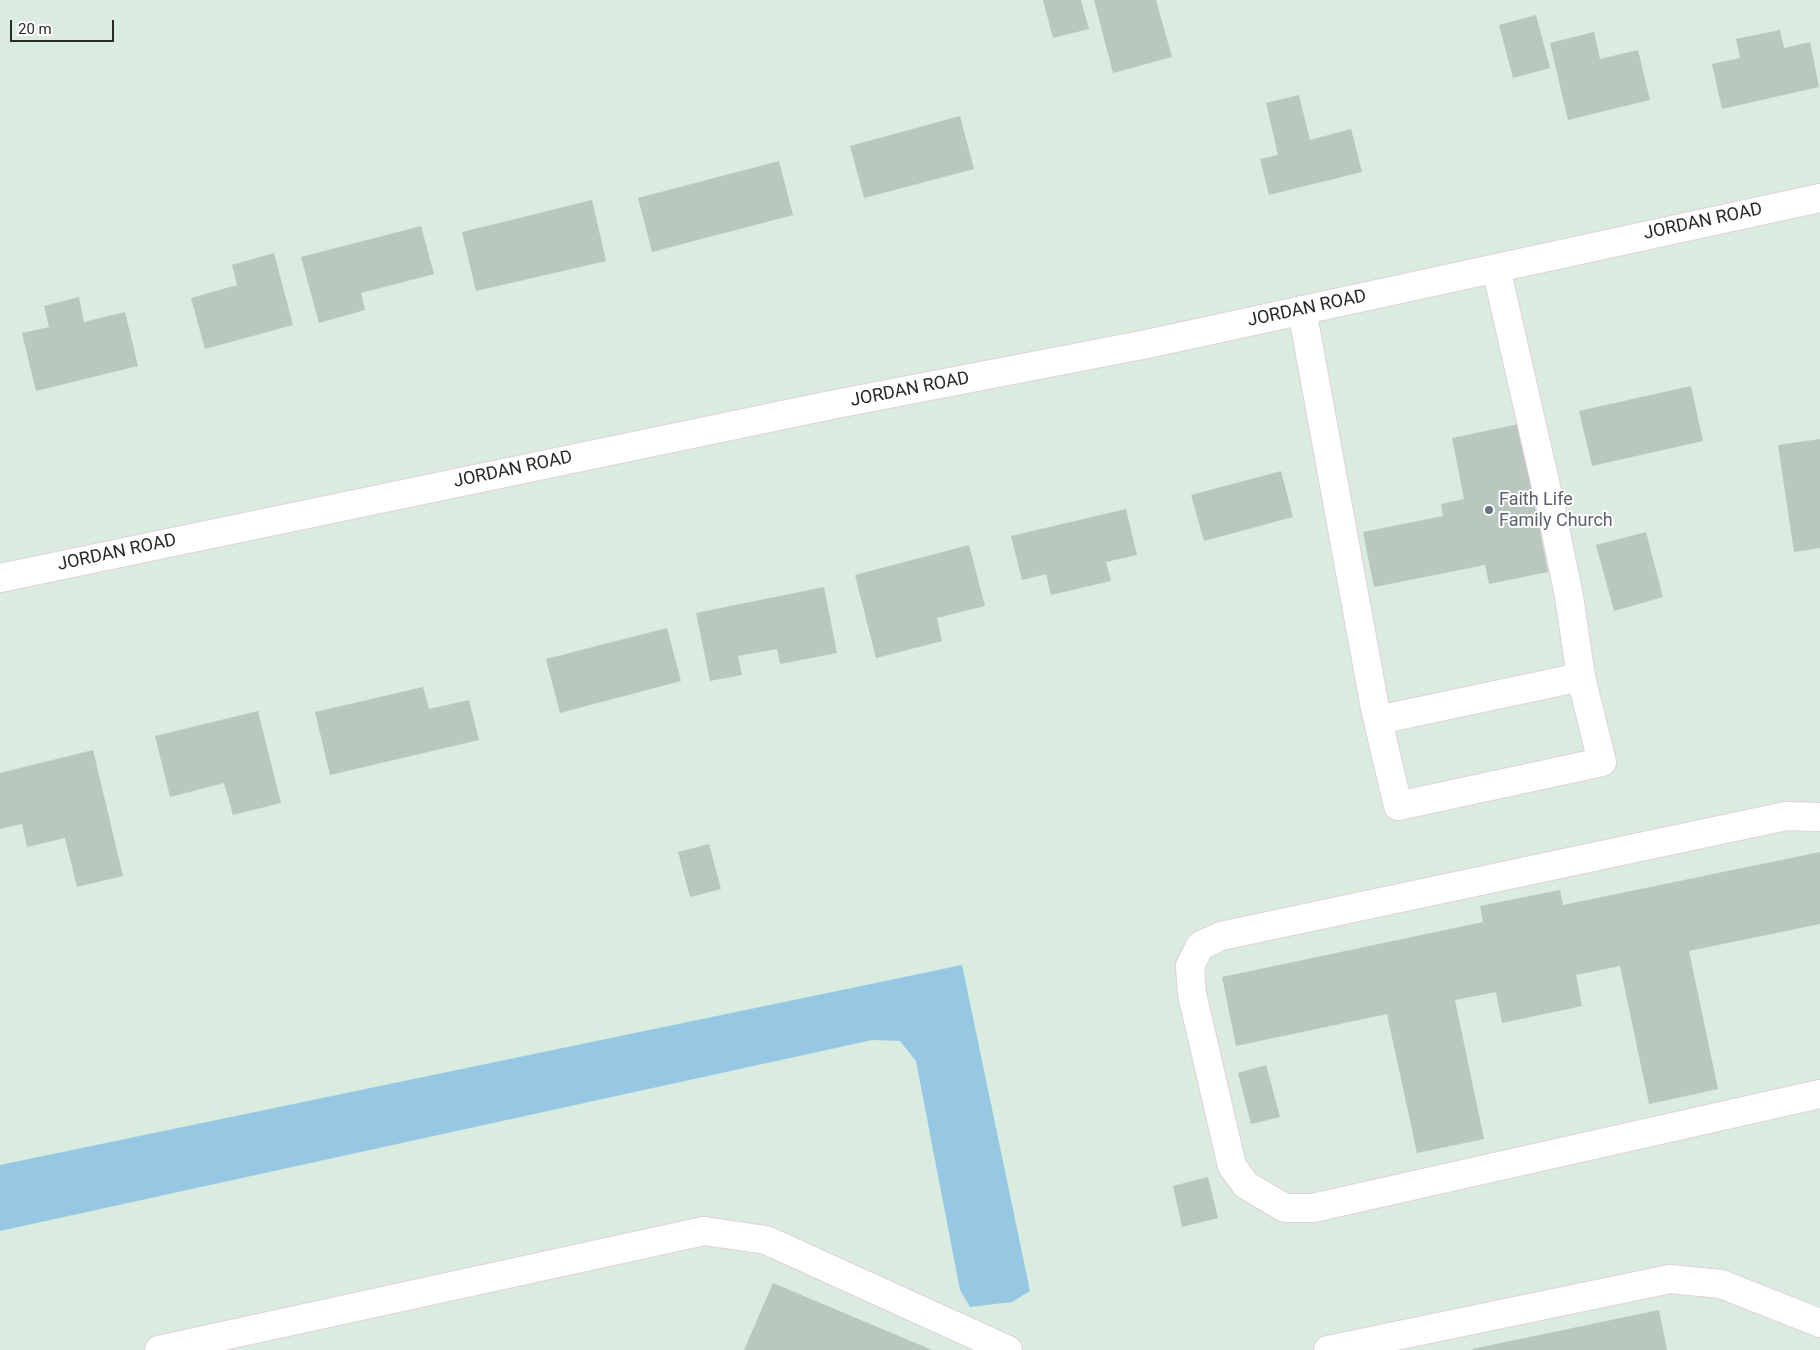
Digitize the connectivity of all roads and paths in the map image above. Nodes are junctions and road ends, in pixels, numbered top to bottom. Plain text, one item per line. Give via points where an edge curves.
1 (1820, 198) edge
2 (1496, 268) junction
3 (1302, 310) junction
4 (0, 578) edge
5 (1581, 677) junction
6 (1377, 714) junction
7 (1820, 817) edge
8 (1820, 1094) edge
9 (1820, 1323) edge
10 (159, 1350) edge
11 (1008, 1350) edge
12 (1328, 1350) edge

1 - 2 street, JORDAN ROAD
2 - 3 street, JORDAN ROAD
2 - 5 street via 1550,504
3 - 4 street, JORDAN ROAD via 1147,344 433,486
3 - 6 street
5 - 6 street
5 - 6 street via 1602,762 1398,806
7 - 8 street via 1786,816 1221,936 1200,946 1190,966 1192,994 1232,1166 1246,1185 1285,1208 1313,1208
9 - 12 street via 1722,1284 1670,1279
10 - 11 street via 704,1232 766,1240

